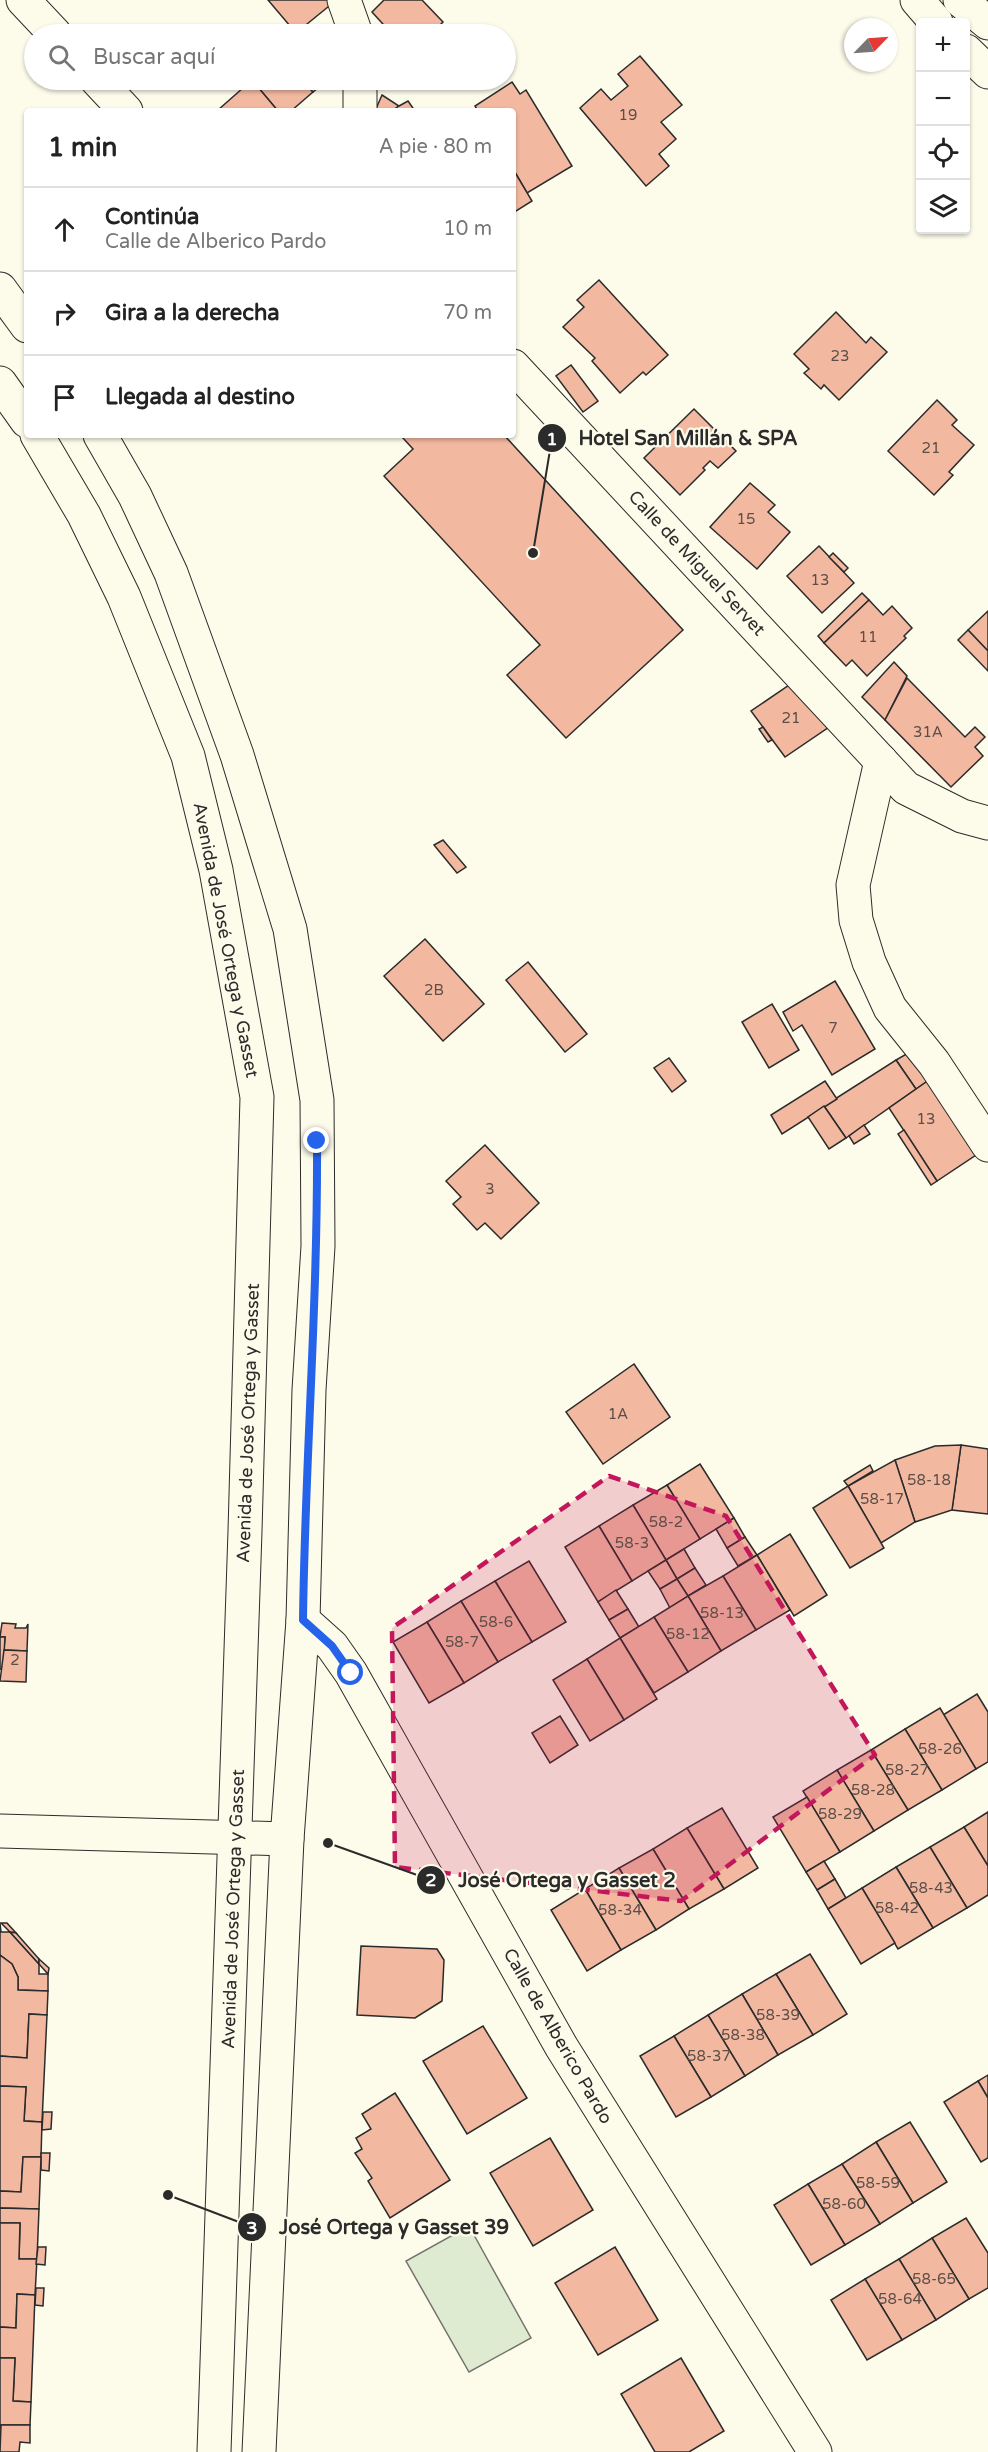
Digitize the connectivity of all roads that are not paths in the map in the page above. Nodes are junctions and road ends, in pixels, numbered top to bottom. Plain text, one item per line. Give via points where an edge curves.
1 (23, 0) edge
2 (344, 0) edge
3 (917, 0) edge
4 (960, 0) edge
5 (933, 18) edge
6 (988, 23) edge
7 (46, 24) edge
8 (352, 24) edge
9 (970, 55) edge
10 (988, 72) edge
11 (106, 90) edge
12 (360, 90) edge
13 (123, 108) edge
14 (360, 108) edge
15 (0, 289) edge
16 (24, 322) edge
17 (516, 369) edge
18 (0, 383) edge
19 (24, 417) edge
20 (39, 438) edge
21 (102, 438) edge
22 (881, 761) junction
23 (988, 823) edge
24 (988, 1145) edge
25 (303, 1620) junction
26 (0, 1831) edge
27 (236, 1836) junction
28 (287, 1839) junction
29 (214, 2452) edge
30 (259, 2452) edge
31 (816, 2452) edge

1 - 7 main road
2 - 8 main road
3 - 5 main road
4 - 6 main road
9 - 10 main road
11 - 13 main road
12 - 14 main road
15 - 16 main road
17 - 22 main road, Calle de Miguel Servet
18 - 19 main road
20 - 27 main road, Avenida de José Ortega y Gasset via 84,515 124,597 188,756 216,870 257,1097
21 - 25 main road via 135,496 171,573 237,755 290,929 317,1100 318,1246 309,1390
22 - 23 main road, Calle de Miguel Servet via 906,788 963,816
22 - 24 main road via 854,885 856,920 869,962 890,1008 934,1063
25 - 28 main road
25 - 31 main road, Calle de Alberico Pardo via 332,1646 351,1673 561,2046
26 - 27 main road
27 - 28 main road
27 - 29 main road, Avenida de José Ortega y Gasset
28 - 30 main road

